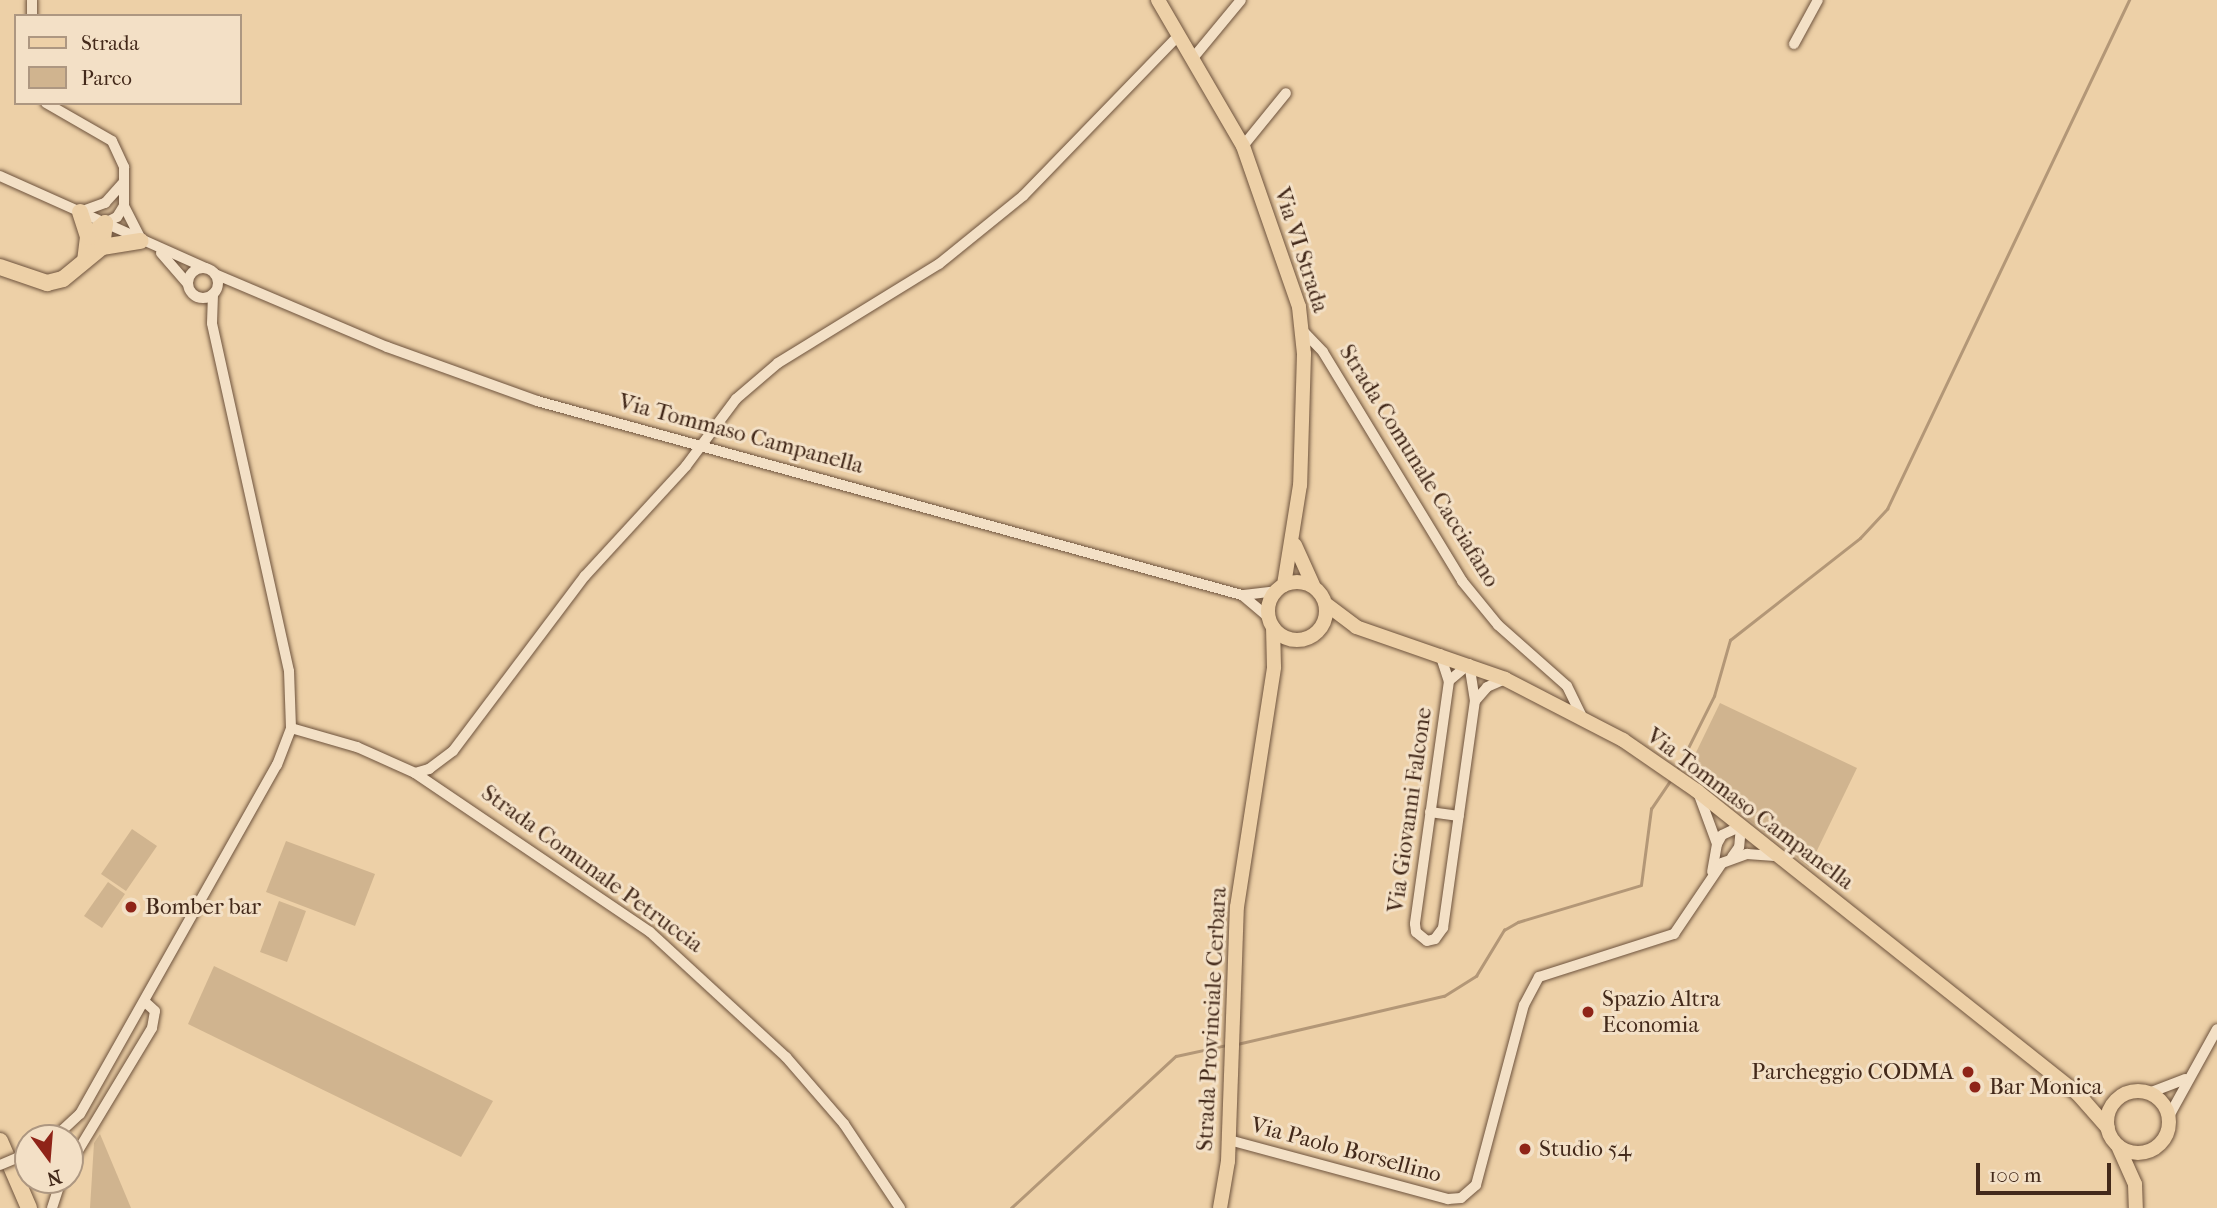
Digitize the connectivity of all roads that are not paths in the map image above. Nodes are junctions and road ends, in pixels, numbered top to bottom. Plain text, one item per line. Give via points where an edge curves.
1 (1158, 0) edge
2 (1241, 0) edge
3 (1818, 0) edge
4 (1178, 36) junction
5 (1794, 44) dead end
6 (1193, 58) junction
7 (1286, 93) dead end
8 (49, 105) edge
9 (1243, 146) junction
10 (0, 176) edge
11 (123, 183) junction
12 (105, 203) junction
13 (124, 206) junction
14 (80, 212) junction
15 (105, 223) junction
16 (88, 237) junction
17 (141, 241) junction
18 (102, 247) junction
19 (157, 248) junction
20 (85, 260) junction
21 (0, 267) edge
22 (211, 271) junction
23 (187, 283) junction
24 (239, 284) junction
25 (215, 290) junction
26 (194, 295) junction
27 (212, 323) junction
28 (1303, 331) junction
29 (699, 447) junction
30 (1294, 540) junction
31 (1313, 585) junction
32 (1280, 588) junction
33 (1242, 595) junction
34 (1326, 604) junction
35 (1271, 622) junction
36 (1356, 627) junction
37 (1317, 633) junction
38 (1300, 640) junction
39 (1440, 653) junction
40 (1469, 664) junction
41 (1274, 667) junction
42 (1506, 679) junction
43 (1449, 681) junction
44 (1475, 701) junction
45 (1581, 715) junction
46 (291, 728) junction
47 (415, 773) junction
48 (1697, 791) junction
49 (1430, 812) junction
50 (1459, 816) junction
51 (1741, 826) junction
52 (1717, 844) junction
53 (1778, 856) junction
54 (1732, 857) junction
55 (1712, 872) junction
56 (145, 1002) junction
57 (2217, 1029) edge
58 (2187, 1077) junction
59 (2148, 1093) junction
60 (2078, 1094) junction
61 (2118, 1099) junction
62 (2169, 1116) junction
63 (69, 1124) edge
64 (2108, 1128) junction
65 (1229, 1140) junction
66 (0, 1141) edge
67 (84, 1141) edge
68 (2117, 1145) junction
69 (2154, 1149) junction
70 (0, 1165) edge
71 (2135, 1184) junction
72 (18, 1208) edge
73 (29, 1208) edge
74 (900, 1208) edge
75 (1220, 1208) edge
76 (2136, 1208) edge

1 - 4 main road, Via VI Strada
2 - 6 street
3 - 5 street
4 - 6 main road, Via VI Strada
4 - 29 street via 1023,196 939,264 778,363 736,399
6 - 9 main road, Via VI Strada
7 - 9 street
8 - 11 street via 112,141 124,167
9 - 28 main road, Via VI Strada
10 - 14 street, Via Tommaso Campanella
11 - 12 street
11 - 13 street
12 - 14 street
12 - 15 street
13 - 15 street via 117,217
13 - 17 street
14 - 15 street, Via Tommaso Campanella
14 - 16 highway
15 - 16 highway
15 - 17 street, Via Tommaso Campanella
15 - 18 highway
16 - 20 highway
17 - 18 highway
17 - 19 street, Via Tommaso Campanella
18 - 20 highway
19 - 22 street, Via Tommaso Campanella
19 - 23 street, Via Tommaso Campanella
20 - 21 highway via 63,279 47,283
22 - 23 street via 192,271
22 - 24 street, Via Tommaso Campanella
22 - 25 street
23 - 26 street, Via Tommaso Campanella
24 - 25 street, Via Tommaso Campanella
24 - 29 street, Via Tommaso Campanella via 469,378
25 - 26 street, Via Tommaso Campanella
25 - 27 street
26 - 27 street
27 - 46 street via 289,671
28 - 30 main road, Via VI Strada via 1300,485
28 - 45 street, Strada Comunale Cacciafano via 1323,352 1462,581 1498,625 1567,686
29 - 33 street, Via Tommaso Campanella
29 - 47 street via 585,576 453,751 429,769
30 - 31 main road, Via VI Strada
30 - 32 main road, Via VI Strada
31 - 32 main road via 1298,581
31 - 34 main road
32 - 33 street, Via Tommaso Campanella
32 - 35 main road, Strada Provinciale Cerbara
33 - 35 street, Via Tommaso Campanella
34 - 36 main road, Via Tommaso Campanella
34 - 37 main road via 1326,619
35 - 38 main road via 1280,635
35 - 41 main road, Strada Provinciale Cerbara
36 - 37 main road, Via Tommaso Campanella
36 - 39 main road, Via Tommaso Campanella
37 - 38 main road
38 - 41 main road
39 - 40 main road, Via Tommaso Campanella
39 - 43 street, Via Giovanni Falcone
40 - 42 main road, Via Tommaso Campanella
40 - 43 street, Via Giovanni Falcone
40 - 44 street, Via Giovanni Falcone
41 - 65 main road, Strada Provinciale Cerbara via 1237,907
42 - 44 street via 1487,687
42 - 45 main road, Via Tommaso Campanella
43 - 49 street, Via Giovanni Falcone
44 - 50 street, Via Giovanni Falcone
45 - 48 main road, Via Tommaso Campanella
46 - 47 street, Strada Comunale Petruccia via 357,747
46 - 56 street via 278,765
47 - 74 street, Strada Comunale Petruccia via 526,844 698,972 786,1057 835,1114
48 - 51 main road, Via Tommaso Campanella
48 - 52 street
49 - 50 street
49 - 50 street, Via Giovanni Falcone via 1415,924 1416,932 1427,941 1443,928
51 - 52 street via 1722,835
51 - 53 main road, Via Tommaso Campanella
51 - 54 street via 1739,847
52 - 55 street, Via Paolo Borsellino
53 - 54 street
53 - 60 main road, Via Tommaso Campanella
54 - 55 street, Via Paolo Borsellino
55 - 65 street, Via Paolo Borsellino via 1674,934 1539,977 1524,1005 1476,1185 1461,1198 1448,1199
56 - 63 street via 80,1114
56 - 67 street via 155,1011 152,1028
57 - 58 street
58 - 59 street
58 - 62 street
59 - 61 main road via 2129,1092
59 - 62 main road via 2164,1104
60 - 61 main road
60 - 64 main road, Via Tommaso Campanella
61 - 64 main road via 2110,1109
62 - 69 main road via 2167,1135
64 - 68 main road
65 - 75 main road, Strada Provinciale Cerbara
66 - 73 highway
68 - 69 main road via 2135,1153
68 - 71 main road
69 - 71 main road
70 - 72 highway
71 - 76 main road

